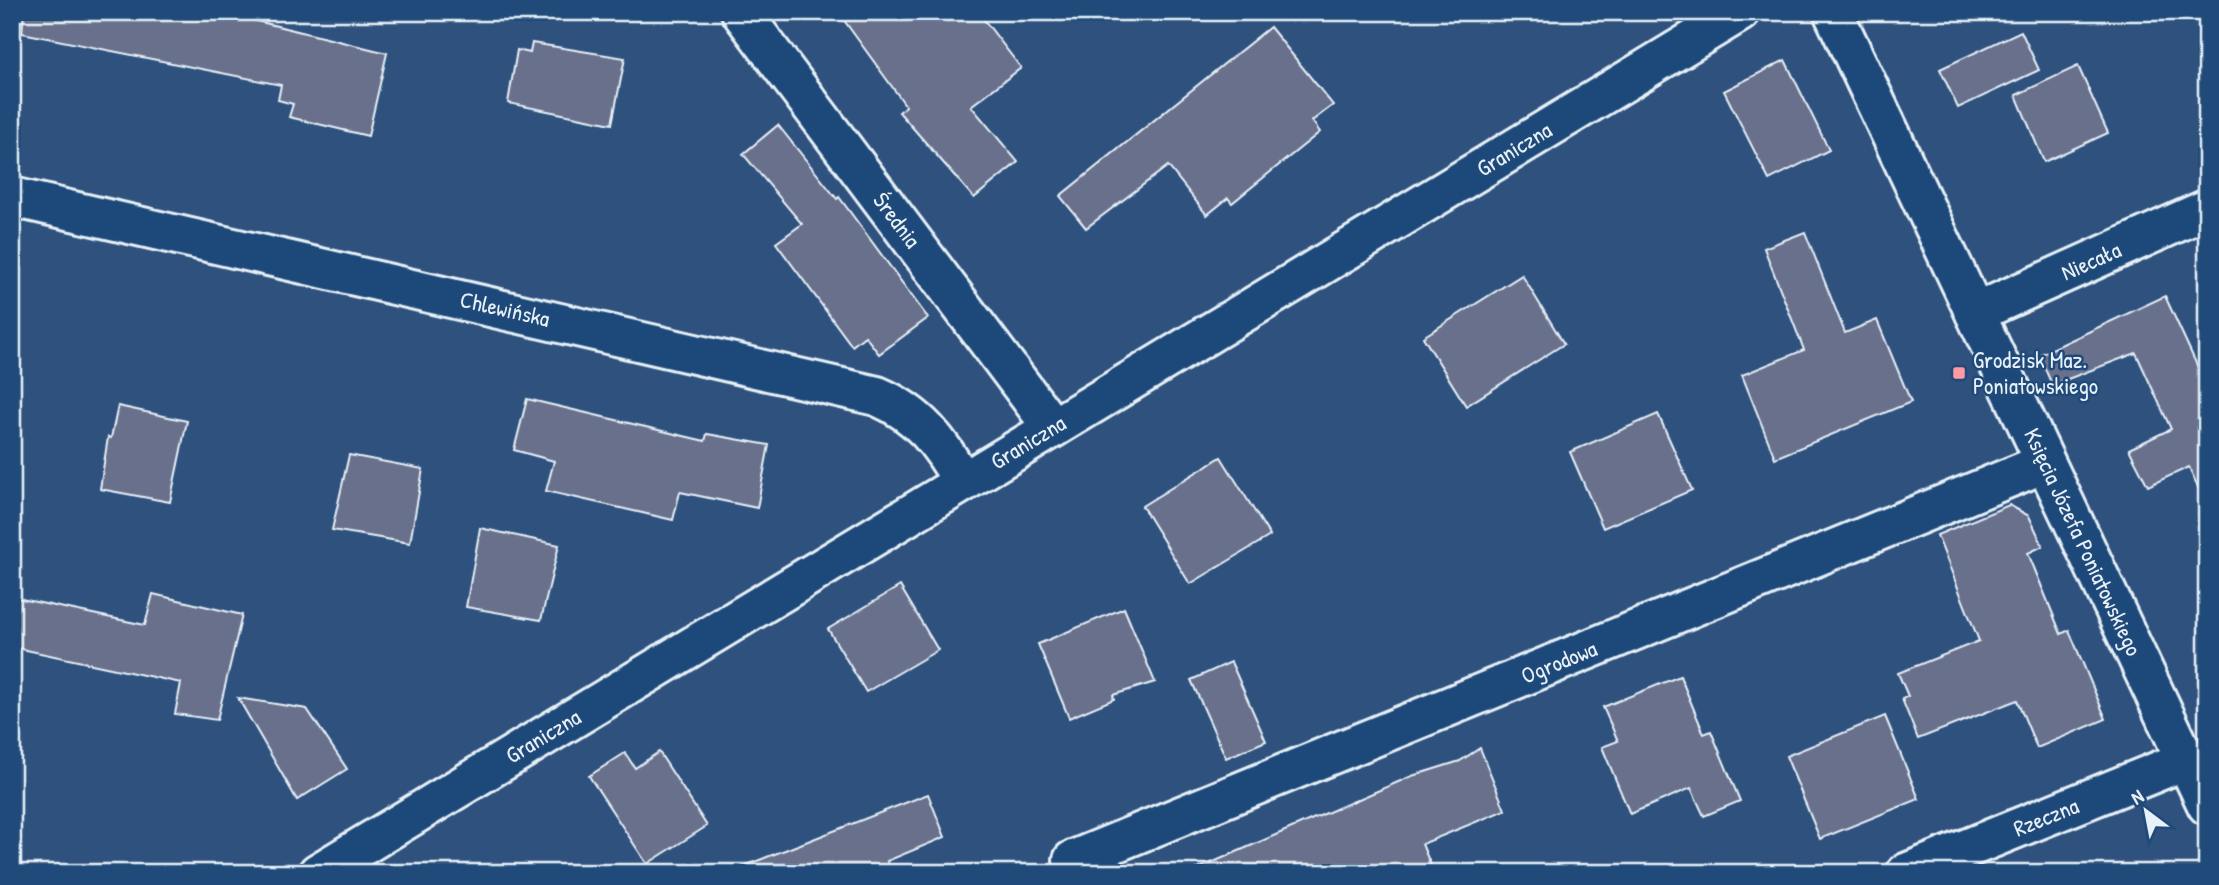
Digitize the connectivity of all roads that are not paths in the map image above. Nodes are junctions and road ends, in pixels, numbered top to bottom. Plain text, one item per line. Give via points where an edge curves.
1 (741, 12) edge
2 (1740, 12) edge
3 (1833, 12) edge
4 (12, 197) edge
5 (2207, 209) edge
6 (1975, 313) junction
7 (1053, 428) junction
8 (2045, 463) junction
9 (962, 481) junction
10 (2186, 760) junction
11 (2207, 805) edge
12 (1073, 860) dead end
13 (317, 873) edge
14 (1906, 873) edge

1 - 7 street, Średnia
2 - 7 street, Graniczna
3 - 6 street, Księcia Józefa Poniatowskiego
4 - 9 street, Chlewińska via 877,396 915,416 927,428
5 - 6 street, Niecała
6 - 8 street, Księcia Józefa Poniatowskiego
7 - 9 street, Graniczna
8 - 10 street, Księcia Józefa Poniatowskiego
8 - 12 street, Ogrodowa
9 - 13 street, Graniczna
10 - 11 street, Księcia Józefa Poniatowskiego
10 - 14 street, Rzeczna

